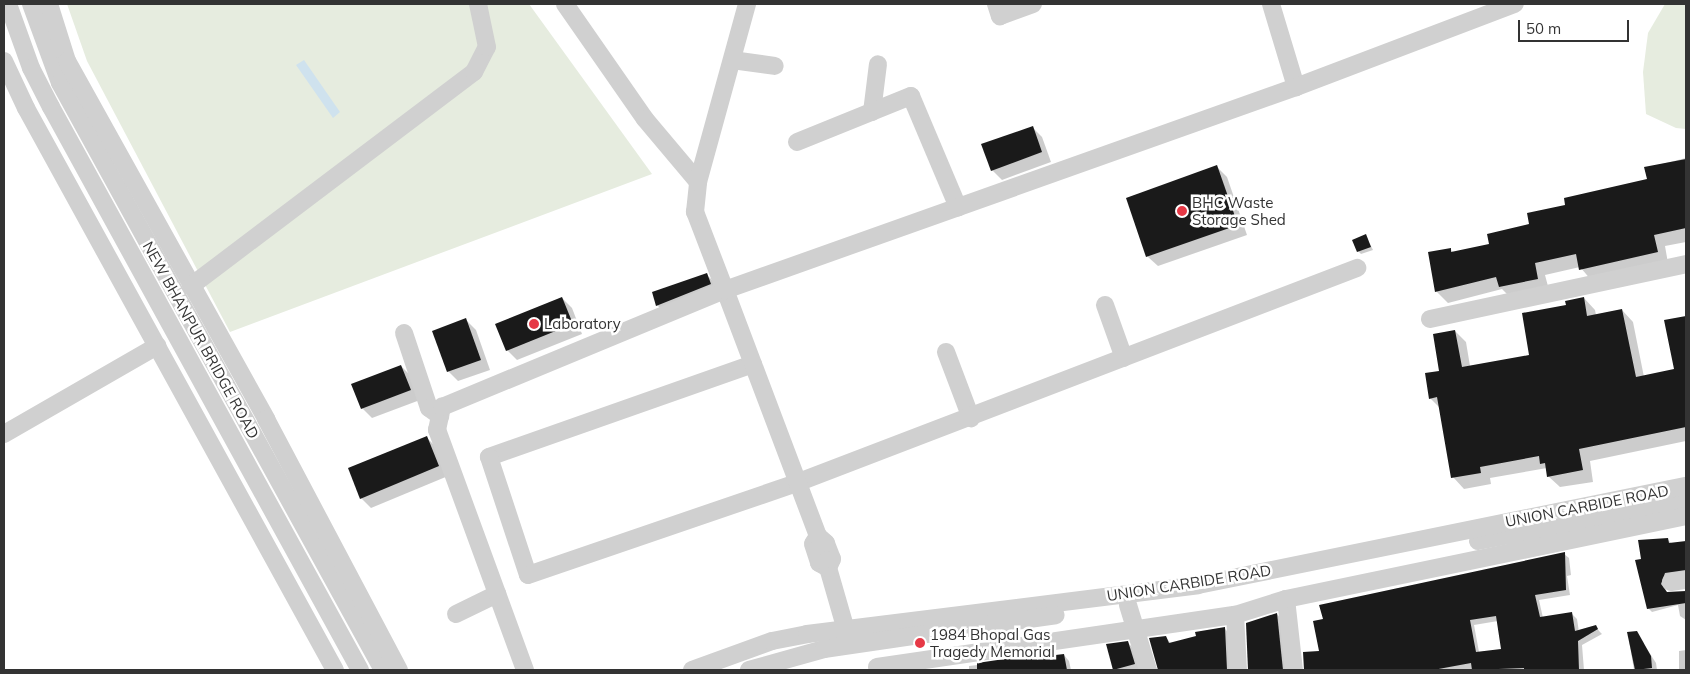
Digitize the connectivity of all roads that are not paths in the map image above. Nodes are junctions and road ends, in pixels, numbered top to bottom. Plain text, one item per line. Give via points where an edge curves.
1 (8, 4) edge
2 (31, 4) edge
3 (48, 4) edge
4 (478, 4) edge
5 (565, 4) edge
6 (747, 4) edge
7 (996, 4) edge
8 (1033, 4) edge
9 (1271, 4) edge
10 (1515, 4) edge
11 (732, 60) junction
12 (4, 61) edge
13 (878, 64) dead end
14 (775, 66) dead end
15 (1296, 87) junction
16 (872, 112) junction
17 (797, 142) dead end
18 (698, 182) junction
19 (958, 208) junction
20 (1686, 264) edge
21 (1357, 268) dead end
22 (191, 286) junction
23 (725, 290) junction
24 (1105, 305) dead end
25 (1430, 319) dead end
26 (404, 333) dead end
27 (157, 346) junction
28 (946, 352) dead end
29 (1124, 358) junction
30 (753, 364) junction
31 (440, 416) junction
32 (971, 418) junction
33 (4, 434) edge
34 (799, 482) junction
35 (1686, 486) edge
36 (1686, 501) edge
37 (1686, 516) edge
38 (497, 594) junction
39 (1286, 599) junction
40 (1128, 605) junction
41 (456, 614) dead end
42 (1235, 615) junction
43 (1133, 631) junction
44 (848, 638) junction
45 (876, 642) junction
46 (939, 664) edge
47 (878, 668) edge
48 (1234, 669) edge
49 (335, 670) edge
50 (360, 670) edge
51 (383, 670) edge
52 (399, 670) edge
53 (525, 670) edge
54 (692, 670) edge
55 (749, 670) edge
56 (1148, 670) edge
57 (1294, 670) edge

1 - 50 street, NEW BHANPUR BRIDGE ROAD via 31,68 51,108
2 - 51 street, NEW BHANPUR BRIDGE ROAD via 60,83
3 - 22 street via 67,61
4 - 22 street via 488,47 474,72
5 - 18 street via 645,119
6 - 11 street
7 - 8 street via 1000,16
9 - 15 street
10 - 15 street
11 - 14 street
11 - 18 street
12 - 27 street via 26,108
13 - 16 street
15 - 19 street
16 - 17 street
16 - 19 street via 911,96
18 - 23 street via 695,212
19 - 23 street
20 - 25 street
21 - 29 street
22 - 52 street via 266,419
23 - 30 street
23 - 31 street via 442,407
24 - 29 street
26 - 31 street via 429,408
27 - 33 street
27 - 49 street
28 - 32 street
29 - 32 street
30 - 34 street
30 - 34 street via 489,457 528,575
31 - 38 street via 437,430
32 - 34 street
34 - 44 street via 818,536 813,544 819,563 828,568
35 - 44 street, UNION CARBIDE ROAD via 1198,585
36 - 40 street, UNION CARBIDE ROAD via 1196,595
37 - 39 street
38 - 41 street
38 - 53 street
39 - 42 street
39 - 57 street
40 - 43 street
40 - 45 street, UNION CARBIDE ROAD
42 - 43 street
42 - 48 street
43 - 46 street
43 - 56 street
44 - 45 street, UNION CARBIDE ROAD
44 - 54 street, UNION CARBIDE ROAD via 772,641
44 - 55 street, UNION CARBIDE ROAD
45 - 47 street
46 - 47 street

